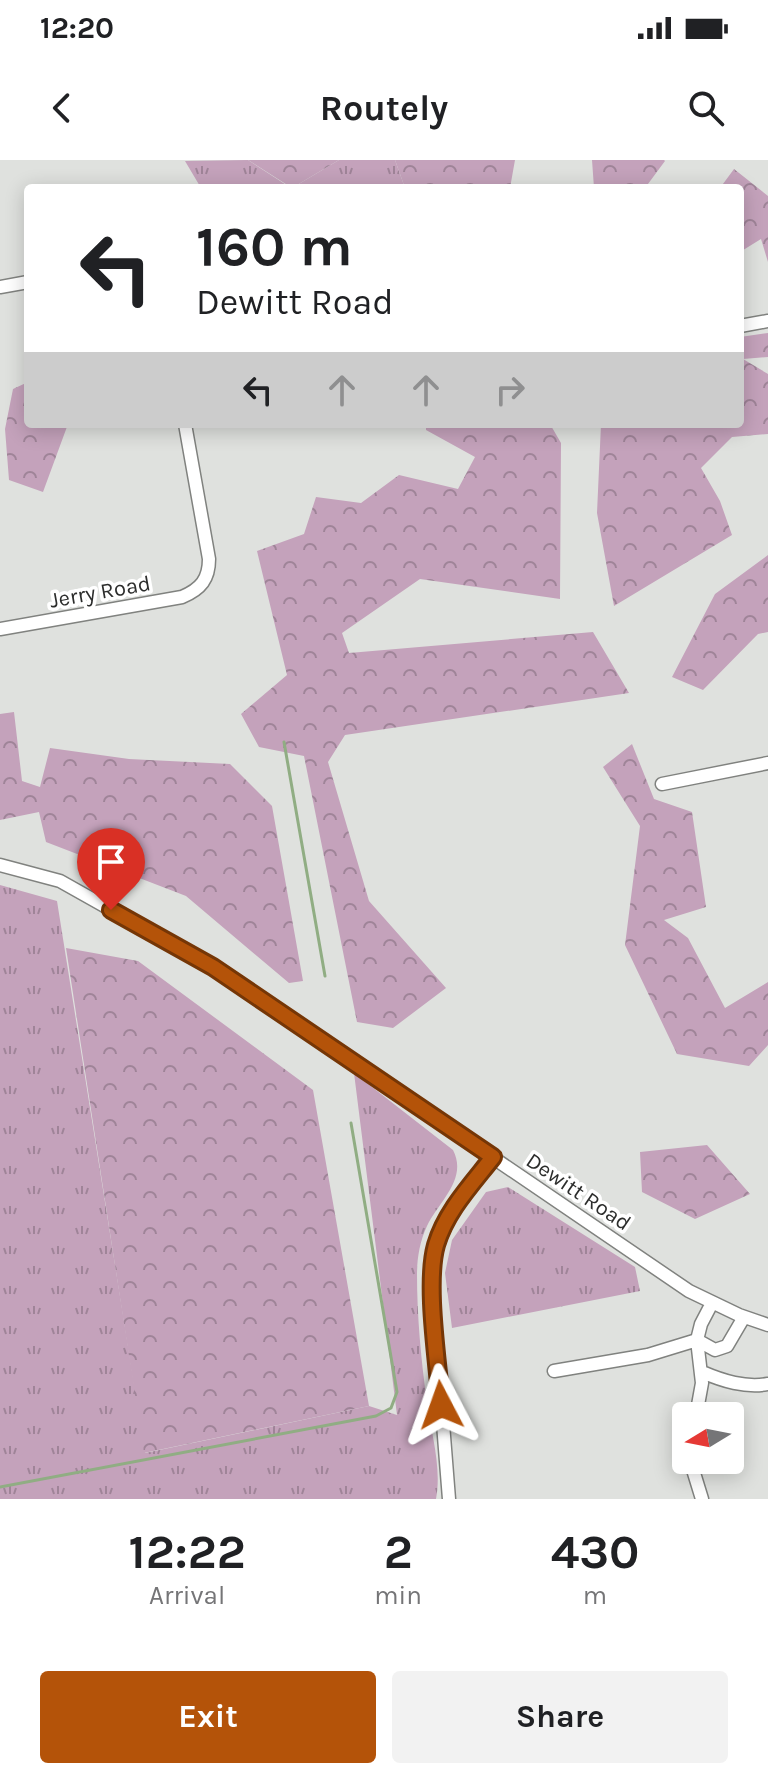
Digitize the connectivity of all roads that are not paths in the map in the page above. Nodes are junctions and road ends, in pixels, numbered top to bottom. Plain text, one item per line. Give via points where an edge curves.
1 (24, 283) edge
2 (0, 287) edge
3 (768, 321) edge
4 (744, 325) edge
5 (188, 428) edge
6 (0, 629) edge
7 (768, 763) edge
8 (662, 784) dead end
9 (0, 865) edge
10 (493, 1157) junction
11 (712, 1303) junction
12 (744, 1317) junction
13 (768, 1325) edge
14 (697, 1340) junction
15 (554, 1371) dead end
16 (702, 1372) junction
17 (768, 1384) edge
18 (698, 1402) edge
19 (694, 1474) edge
20 (449, 1499) edge
21 (702, 1499) edge

1 - 2 street
3 - 4 street
5 - 6 street, Jerry Road via 209,559 204,583 182,597
7 - 8 street
9 - 10 street, Dewitt Road via 60,881 213,967
10 - 11 street, Dewitt Road
10 - 20 street via 456,1204 436,1244 431,1273
11 - 12 street, Dewitt Road
11 - 14 street
12 - 13 street, Dewitt Road
12 - 14 street via 727,1346 715,1350
14 - 15 street via 648,1355
14 - 16 street
16 - 17 street via 731,1383
16 - 18 street
19 - 21 street

